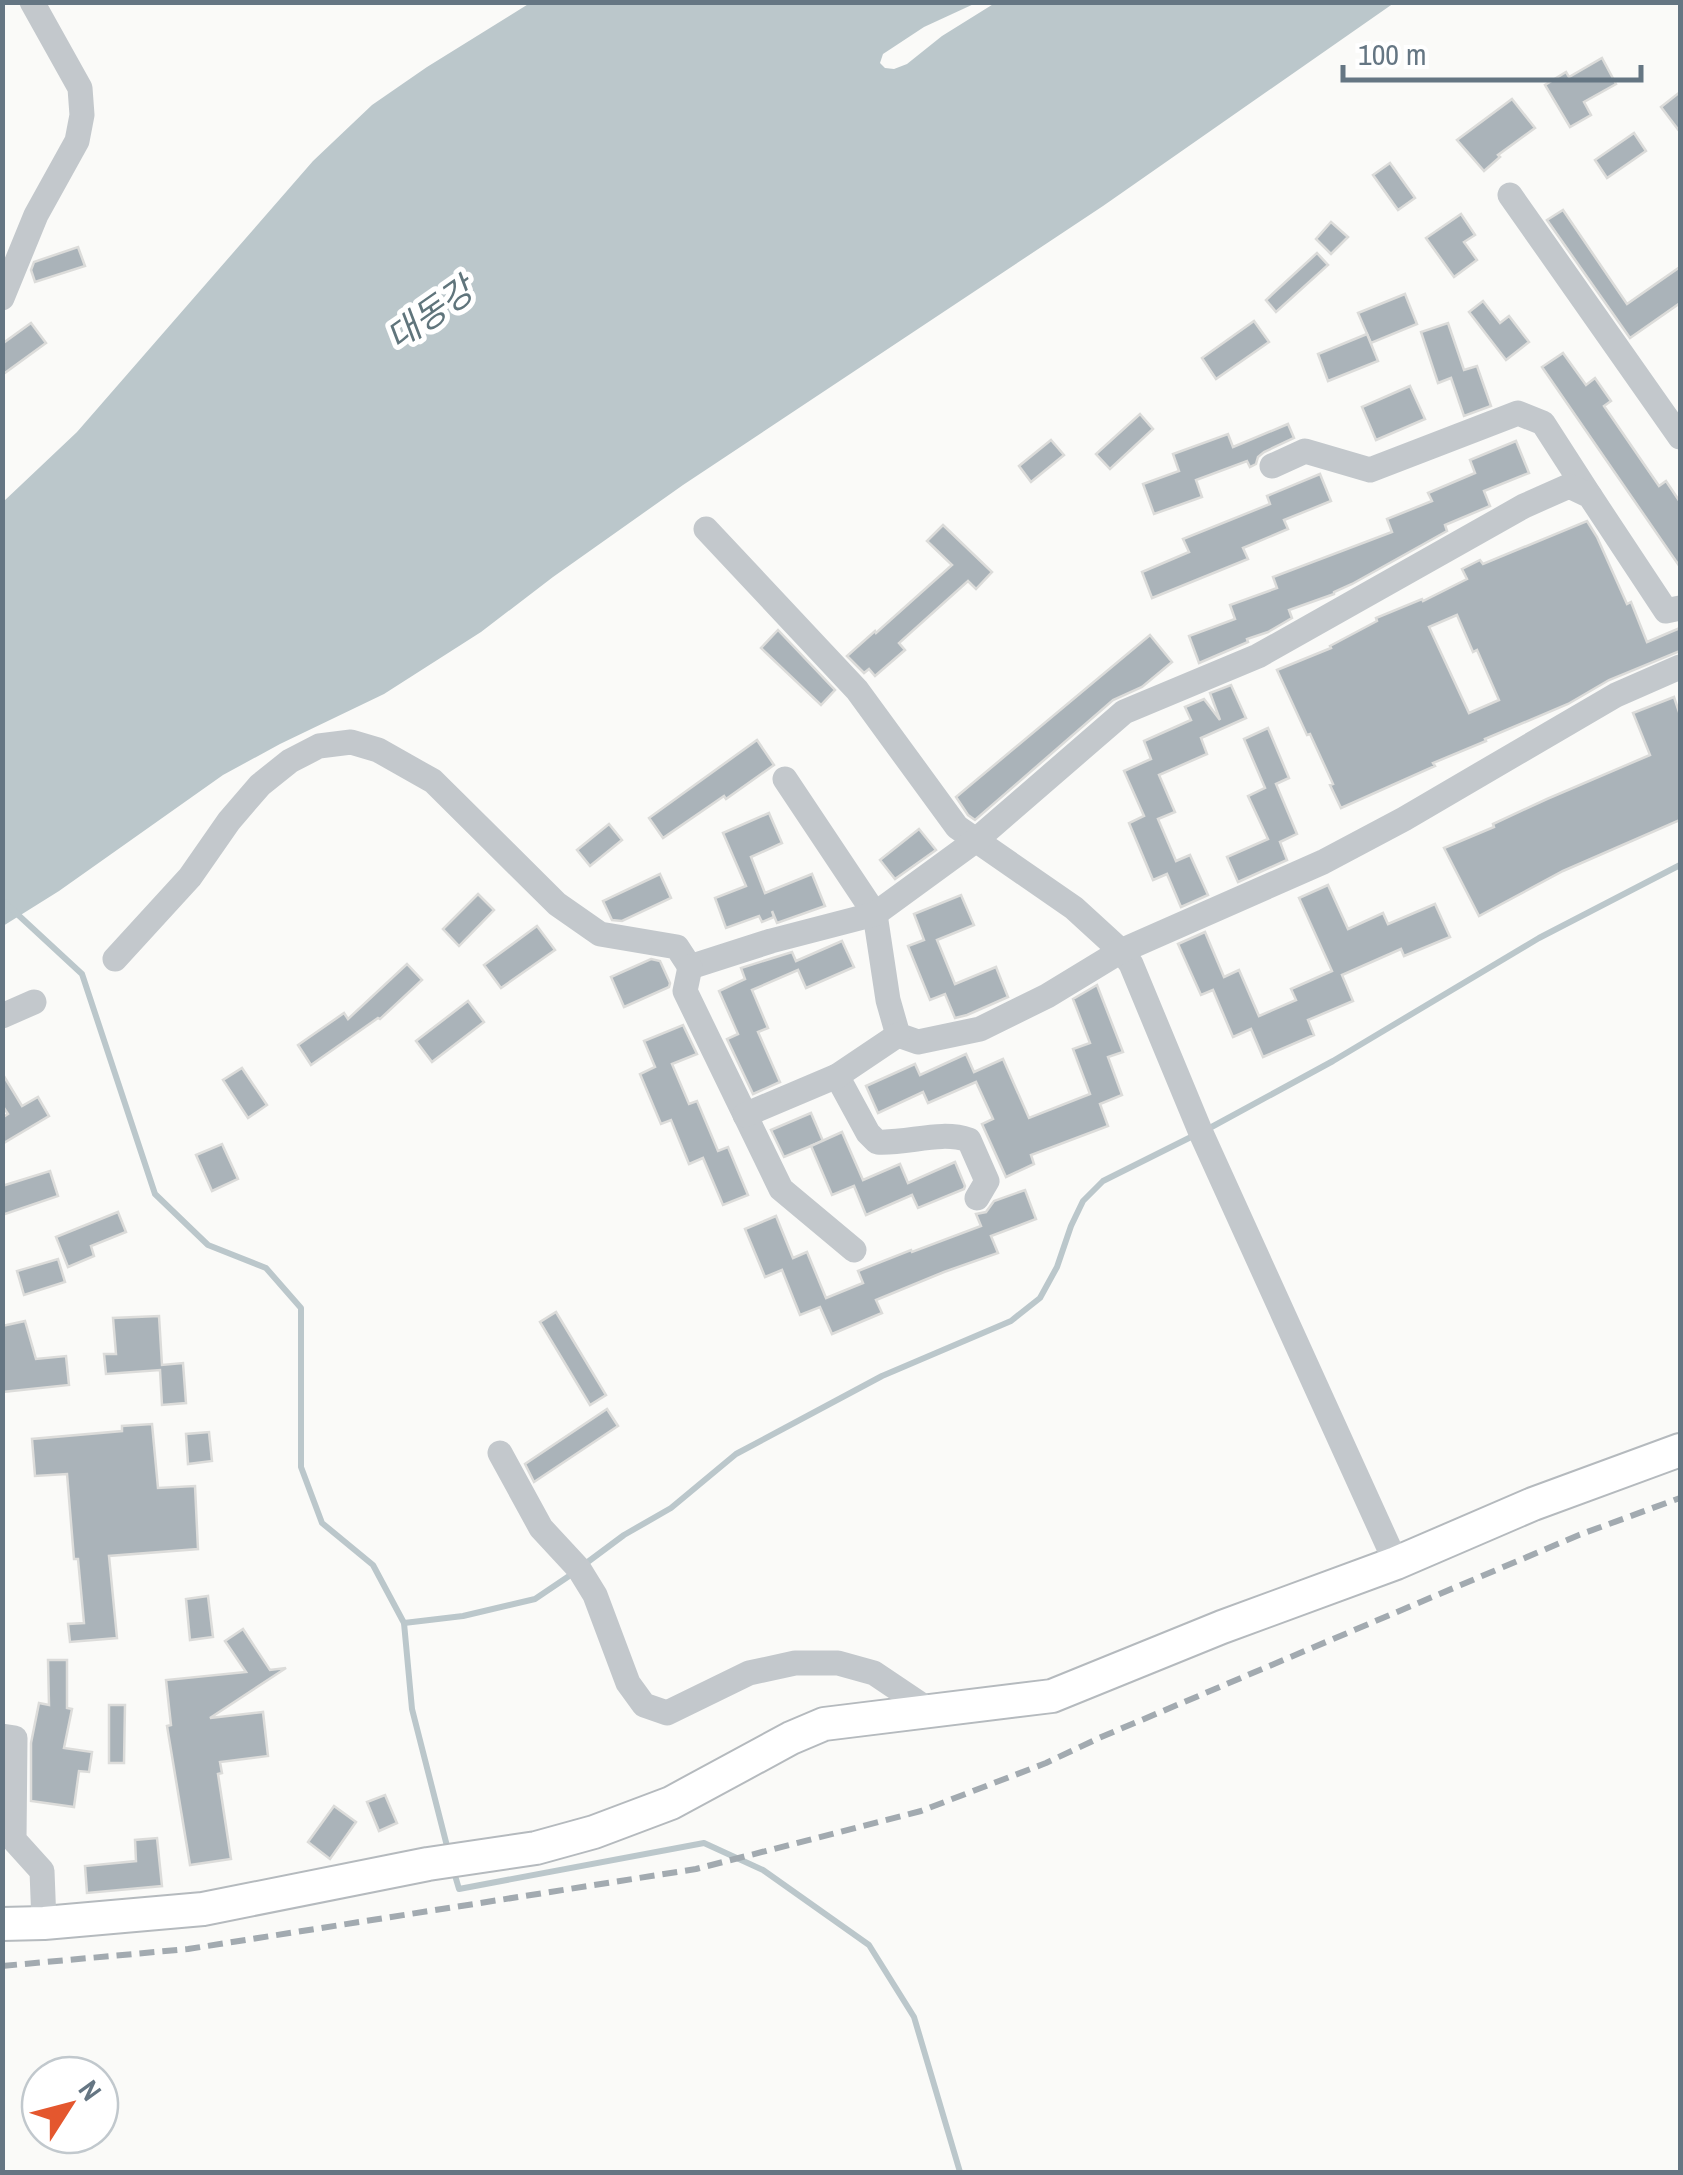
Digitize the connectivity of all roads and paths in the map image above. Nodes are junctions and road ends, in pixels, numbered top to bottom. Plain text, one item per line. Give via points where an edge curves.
1 (32, 2) edge
2 (1510, 195) dead end
3 (2, 298) edge
4 (1680, 437) edge
5 (1272, 466) dead end
6 (1590, 496) junction
7 (706, 529) dead end
8 (1680, 608) edge
9 (1680, 666) edge
10 (785, 779) dead end
11 (975, 841) junction
12 (875, 914) junction
13 (1121, 951) junction
14 (115, 960) dead end
15 (690, 966) junction
16 (34, 1002) dead end
17 (2, 1016) edge
18 (898, 1035) junction
19 (838, 1076) junction
20 (745, 1116) junction
21 (977, 1198) dead end
22 (854, 1250) dead end
23 (1680, 1450) edge
24 (500, 1453) dead end
25 (1396, 1563) junction
26 (932, 1712) junction
27 (2, 1736) edge
28 (44, 1923) junction
29 (2, 1924) edge

1 - 3 street via 80,88 82,114 77,141 36,215
2 - 4 street
5 - 6 street via 1306,451 1370,470 1518,413 1543,422
6 - 8 street via 1666,611
6 - 11 street via 1569,486 1524,506 1258,656 1124,712
7 - 11 street via 856,690 957,827
9 - 13 street via 1616,695 1323,862
10 - 12 street
11 - 12 street
11 - 13 street via 1074,908
12 - 15 street
12 - 18 street
13 - 18 street via 980,1030 918,1042
13 - 25 street
14 - 15 street via 260,785 290,760 350,742 433,780 556,904 600,934 677,947
15 - 20 street via 686,990
16 - 17 street
18 - 19 street
19 - 20 street
19 - 21 street via 877,1142 954,1135 969,1140 987,1181
20 - 22 street via 781,1189
23 - 25 main road
24 - 26 street via 541,1528 596,1595 628,1683 644,1705 667,1712 750,1673 838,1663 874,1673
25 - 26 main road via 1052,1696
26 - 28 main road via 824,1724 671,1803 536,1848 203,1909
27 - 28 street via 14,1738 14,1840 42,1871
28 - 29 main road

